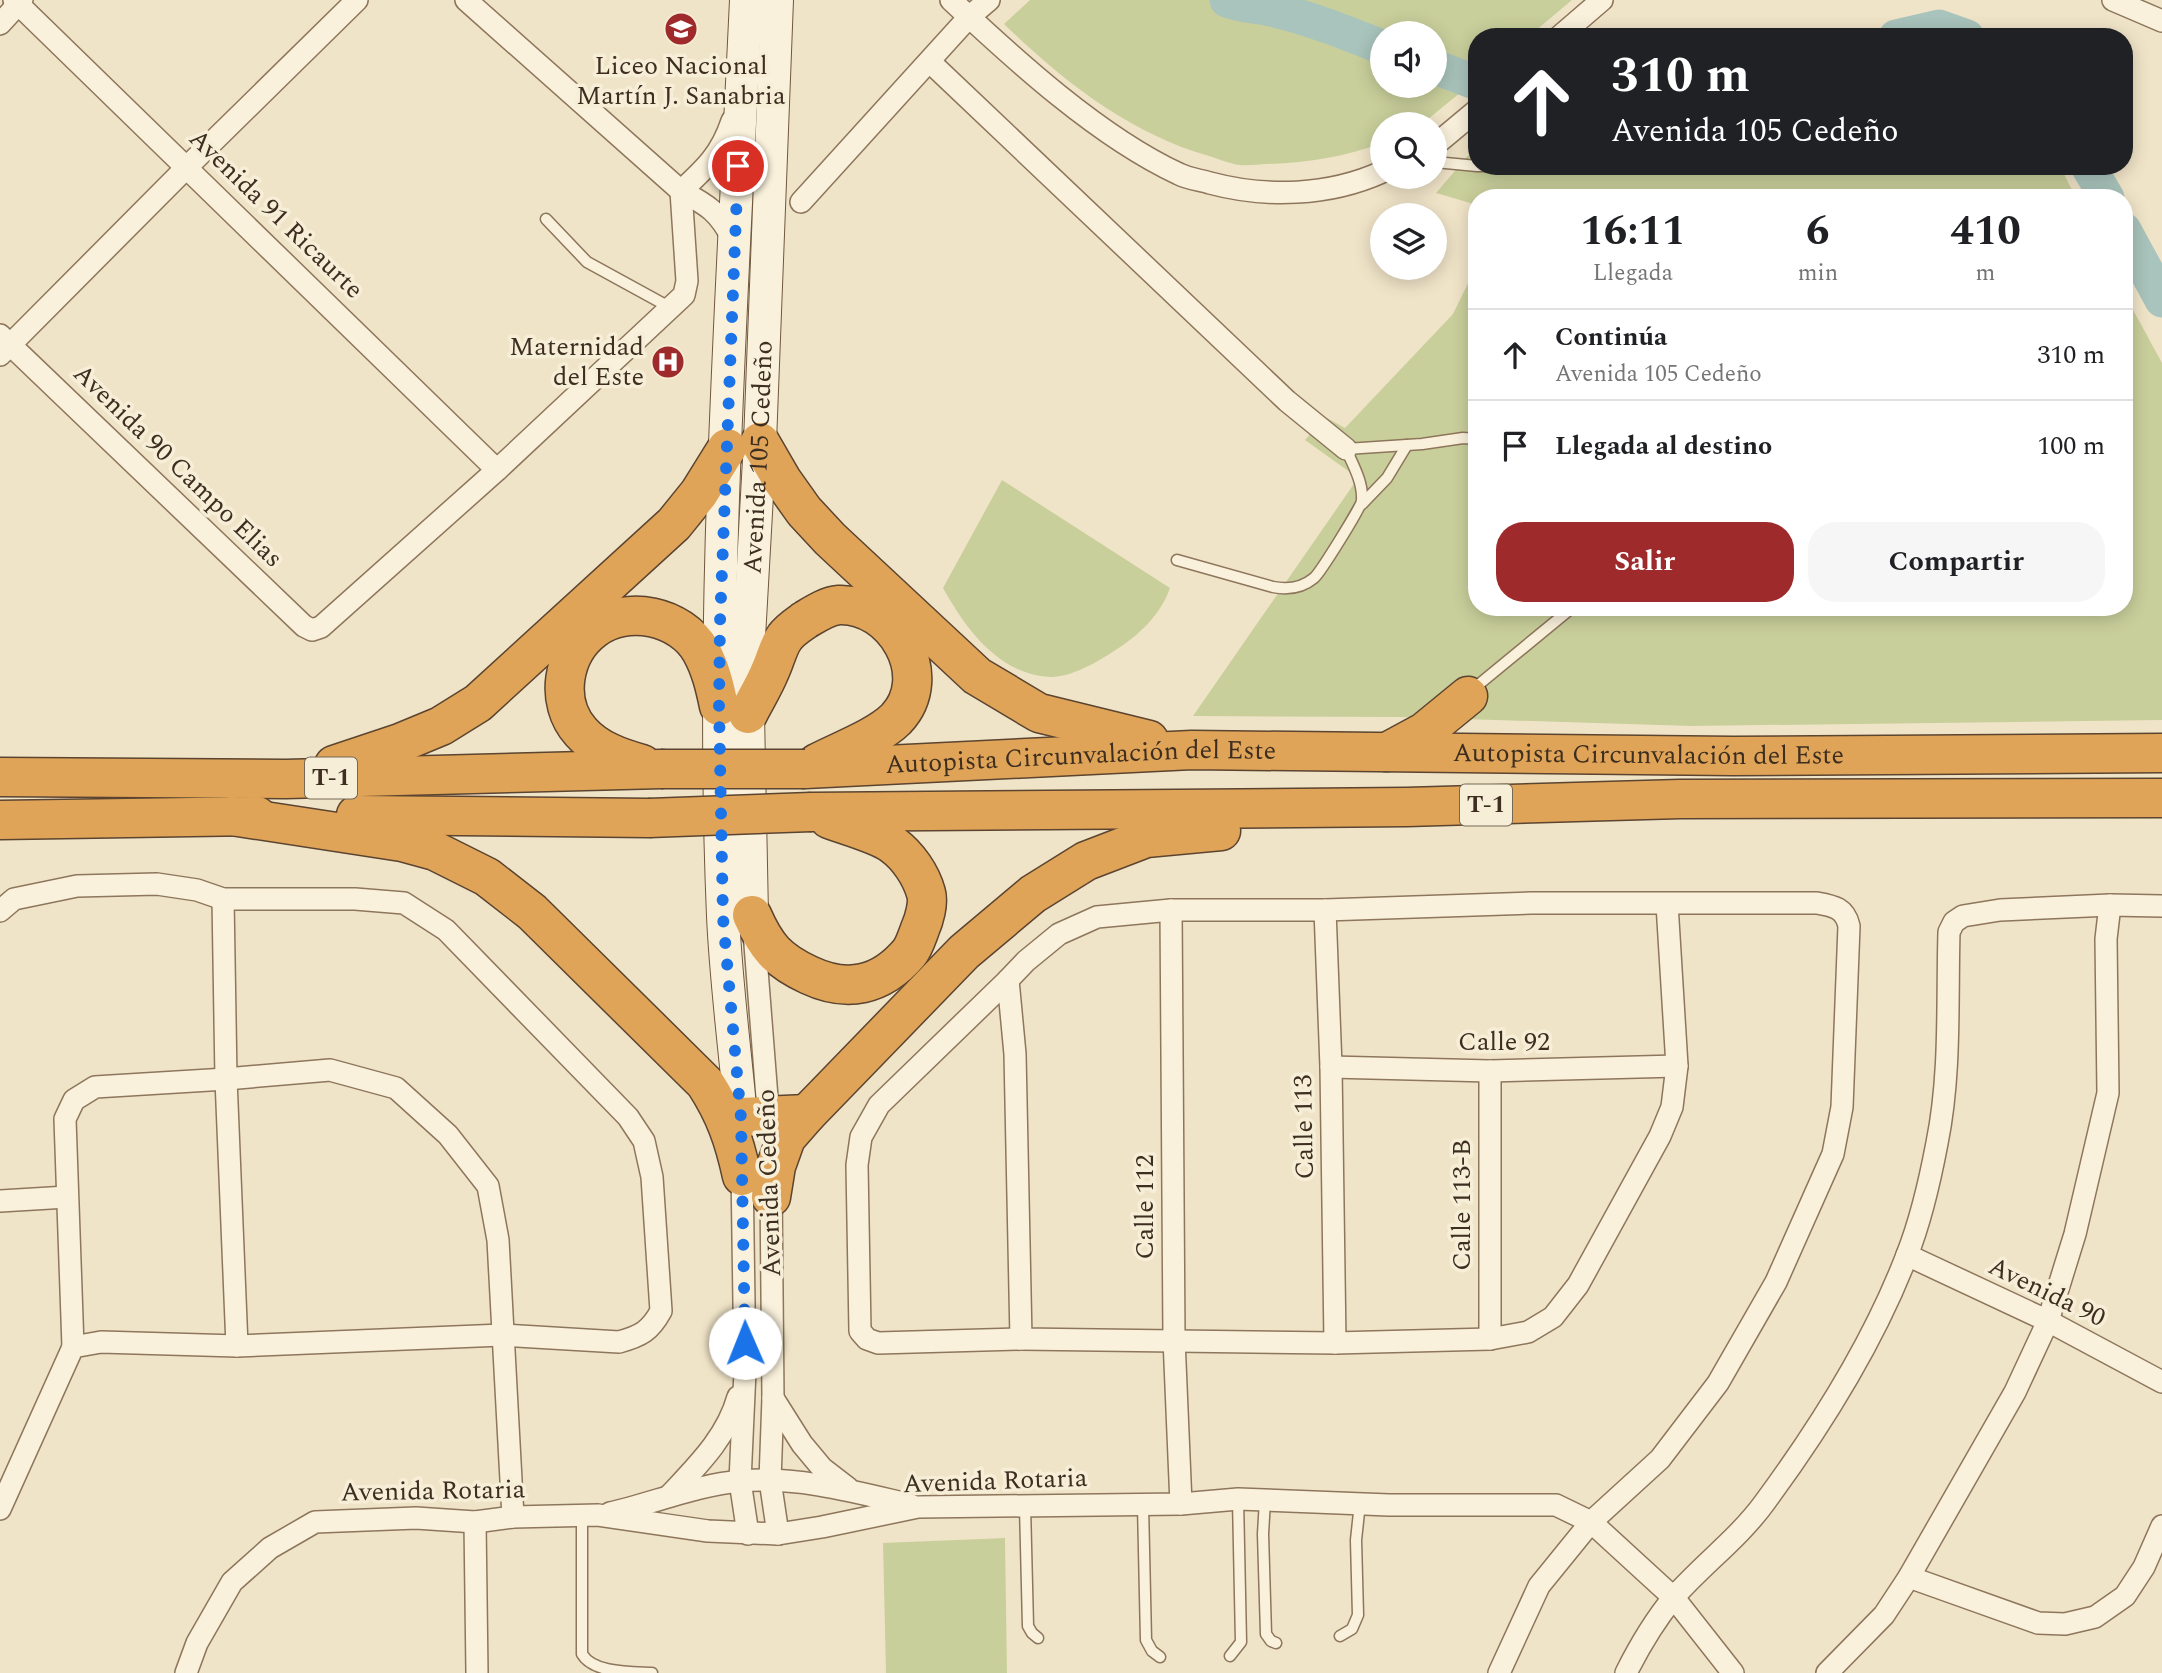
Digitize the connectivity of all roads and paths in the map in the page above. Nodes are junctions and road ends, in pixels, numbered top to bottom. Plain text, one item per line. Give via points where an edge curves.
1 (357, 0) edge
2 (466, 0) edge
3 (746, 0) edge
4 (776, 0) edge
5 (951, 0) edge
6 (989, 0) edge
7 (2113, 0) edge
8 (18, 1) edge
9 (1595, 6) edge
10 (969, 17) junction
11 (2162, 21) edge
12 (0, 24) edge
13 (1569, 28) edge
14 (930, 62) junction
15 (742, 89) junction
16 (1468, 118) edge
17 (1447, 135) edge
18 (1447, 163) edge
19 (1468, 165) edge
20 (187, 167) junction
21 (1370, 177) edge
22 (681, 191) junction
23 (801, 202) dead end
24 (545, 219) dead end
25 (734, 243) junction
26 (671, 308) junction
27 (4, 345) edge
28 (1468, 438) edge
29 (743, 445) junction
30 (1407, 445) junction
31 (1346, 449) junction
32 (497, 470) junction
33 (1362, 504) junction
34 (1177, 560) dead end
35 (1562, 616) edge
36 (1468, 696) junction
37 (734, 710) junction
38 (1192, 750) junction
39 (1386, 752) junction
40 (1491, 753) junction
41 (2162, 753) edge
42 (661, 769) junction
43 (805, 769) junction
44 (0, 777) edge
45 (286, 779) junction
46 (2162, 798) edge
47 (1407, 807) junction
48 (811, 812) junction
49 (232, 816) junction
50 (0, 820) edge
51 (223, 899) junction
52 (1667, 905) junction
53 (2110, 905) junction
54 (2162, 905) edge
55 (1171, 910) junction
56 (1325, 910) junction
57 (0, 911) edge
58 (752, 915) junction
59 (1008, 980) junction
60 (1677, 1066) junction
61 (1331, 1067) junction
62 (1490, 1072) junction
63 (226, 1079) junction
64 (807, 1114) junction
65 (755, 1116) junction
66 (757, 1187) junction
67 (67, 1197) junction
68 (0, 1201) edge
69 (1908, 1255) junction
70 (2048, 1321) junction
71 (502, 1335) junction
72 (1021, 1339) junction
73 (1174, 1339) junction
74 (1490, 1339) junction
75 (1335, 1343) junction
76 (237, 1346) junction
77 (73, 1347) junction
78 (745, 1371) junction
79 (2162, 1382) edge
80 (773, 1398) junction
81 (769, 1480) junction
82 (740, 1481) junction
83 (852, 1492) junction
84 (670, 1495) junction
85 (1237, 1499) junction
86 (1265, 1500) junction
87 (1360, 1503) junction
88 (1143, 1504) junction
89 (1181, 1504) junction
90 (1025, 1506) junction
91 (918, 1507) junction
92 (0, 1509) edge
93 (590, 1515) junction
94 (513, 1517) junction
95 (475, 1522) junction
96 (1591, 1522) junction
97 (2162, 1526) edge
98 (748, 1534) junction
99 (778, 1534) junction
100 (1909, 1577) junction
101 (1674, 1598) junction
102 (1340, 1636) dead end
103 (1038, 1638) dead end
104 (1276, 1643) dead end
105 (1230, 1656) dead end
106 (1160, 1657) dead end
107 (186, 1673) edge
108 (477, 1673) edge
109 (652, 1673) edge
110 (1499, 1673) edge
111 (1626, 1673) edge
112 (1733, 1673) edge
113 (1827, 1673) edge

1 - 20 street
2 - 22 street
3 - 15 main road, Avenida 105 Cedeño
4 - 29 main road, Avenida 105 Cedeño
5 - 10 street
6 - 10 street
7 - 11 street
8 - 12 street
8 - 20 street, Avenida 91 Ricaurte
9 - 13 street
10 - 14 street
10 - 21 street via 1120,141 1181,175 1233,189 1282,194
14 - 23 street
14 - 31 street via 1287,401
15 - 22 street via 725,142
15 - 25 main road, Avenida 105 Cedeño
16 - 17 street
18 - 19 lane
20 - 27 street
20 - 32 street, Avenida 91 Ricaurte
22 - 25 street via 707,204 724,222
22 - 26 street via 687,281 684,295
24 - 26 lane via 587,262
25 - 29 main road, Avenida 105 Cedeño
26 - 32 street
27 - 32 street, Avenida 90 Campo Elias via 312,630
28 - 30 lane
29 - 37 main road, Avenida 105 Cedeño via 749,637
29 - 38 highway via 782,480 830,539 977,676 1039,713
29 - 45 highway via 674,524 478,703 441,726 400,743
30 - 31 lane
30 - 33 lane via 1387,478
31 - 33 lane via 1360,480
33 - 34 lane via 1315,577 1286,590
35 - 36 lane via 1479,682
36 - 39 highway via 1424,732
36 - 40 highway via 1461,716 1464,729
37 - 42 highway via 700,649 677,626 650,616 624,616 594,628 573,652 564,679 567,708 581,732 606,751
37 - 43 highway via 770,673 784,637 818,611 839,605 866,610 885,622 902,642 914,673 909,700 895,720
37 - 58 main road, Avenida 105 Cedeño
37 - 65 main road, Avenida Cedeño via 723,918
38 - 39 highway, Autopista Circunvalación del Este / T-1
38 - 43 highway, Autopista Circunvalación del Este / T-1
39 - 40 highway, Autopista Circunvalación del Este / T-1
40 - 41 highway, Autopista Circunvalación del Este / T-1
42 - 43 highway, Autopista Circunvalación del Este / T-1, bridge
42 - 45 highway, Autopista Circunvalación del Este / T-1
44 - 45 highway, Autopista Circunvalación del Este / T-1
46 - 47 highway, Autopista Circunvalación del Este / T-1 via 1680,799
47 - 48 highway, Autopista Circunvalación del Este / T-1
47 - 64 highway via 1146,838 1086,861 1033,894 964,952
48 - 49 highway, Autopista Circunvalación del Este / T-1, bridge via 649,818
48 - 58 highway via 892,844 915,869 927,895 924,921 910,952 871,981 852,986 832,984 780,958 764,942
49 - 50 highway, Autopista Circunvalación del Este / T-1
49 - 66 highway via 402,842 460,862 495,882 532,912 705,1083 721,1107
51 - 57 street via 157,884 77,886 14,899
51 - 63 street
51 - 71 street via 404,904 446,930 628,1117 644,1141 652,1177 661,1311 653,1326 619,1342
52 - 56 street via 1531,903
52 - 60 street
52 - 96 street via 1818,902 1838,907 1846,916 1842,1108 1833,1154 1776,1282 1718,1383 1660,1459
53 - 54 street
53 - 69 street via 2000,910 1963,916 1954,922 1949,932 1947,1071 1937,1142
53 - 70 street via 2106,939 2108,1093 2075,1234
55 - 56 street
55 - 59 street via 1097,917 1059,934
55 - 73 street, Calle 112
56 - 61 street, Calle 113
58 - 65 street, Avenida Cedeño
59 - 72 street via 1015,1054
59 - 72 street via 879,1105 861,1137 857,1165 860,1331 878,1343
60 - 62 street, Calle 92
60 - 74 street via 1672,1107 1660,1136 1578,1284 1553,1317 1528,1332
61 - 62 street, Calle 92
61 - 75 street, Calle 113
62 - 74 street, Calle 113-B
63 - 67 street via 95,1087 74,1100 65,1119
63 - 71 street via 331,1070 396,1088 448,1135 488,1186 498,1240
63 - 76 street
64 - 65 highway
64 - 66 highway via 786,1138 776,1166
65 - 66 street, Avenida Cedeño
65 - 66 street, Avenida Cedeño
66 - 78 street, Avenida Cedeño
66 - 80 street, Avenida Cedeño
67 - 68 street
67 - 77 street
69 - 70 street, Avenida 90
69 - 101 street via 1841,1392 1799,1454 1764,1505
70 - 79 street, Avenida 90
70 - 100 street via 2015,1392
71 - 76 street
71 - 94 street
72 - 73 street
73 - 75 street
73 - 89 street, Calle 112
74 - 75 street
76 - 77 street via 101,1342
77 - 92 street
78 - 82 street, Avenida Cedeño
78 - 84 street via 724,1431
80 - 81 street, Avenida Cedeño
80 - 83 street via 822,1468
81 - 82 street
81 - 83 street
81 - 99 street, Avenida Cedeño
82 - 84 street
82 - 98 street, Avenida Cedeño
83 - 91 street
84 - 93 street
85 - 86 street, Avenida Rotaria
85 - 89 street, Avenida Rotaria
85 - 105 lane via 1241,1642
86 - 87 street, Avenida Rotaria
86 - 104 lane via 1266,1634
87 - 96 street, Avenida Rotaria via 1556,1505
87 - 102 lane via 1358,1615 1352,1629
88 - 89 street, Avenida Rotaria
88 - 90 street, Avenida Rotaria
88 - 106 lane via 1146,1640
90 - 91 street, Avenida Rotaria
90 - 103 lane via 1028,1626
91 - 99 street, Avenida Rotaria
93 - 94 street, Avenida Rotaria
93 - 98 street, Avenida Rotaria
93 - 109 lane via 582,1654 598,1670
94 - 95 street, Avenida Rotaria
95 - 107 street, Avenida Rotaria via 416,1518 315,1522 270,1548 232,1582 197,1643
95 - 108 street
96 - 101 street, Avenida Rotaria
96 - 110 street via 1539,1586
97 - 100 street via 2125,1596 2095,1617 2065,1624 2038,1623
98 - 99 street, Avenida Rotaria
100 - 113 street via 1884,1615
101 - 111 street
101 - 112 street, Avenida Rotaria

